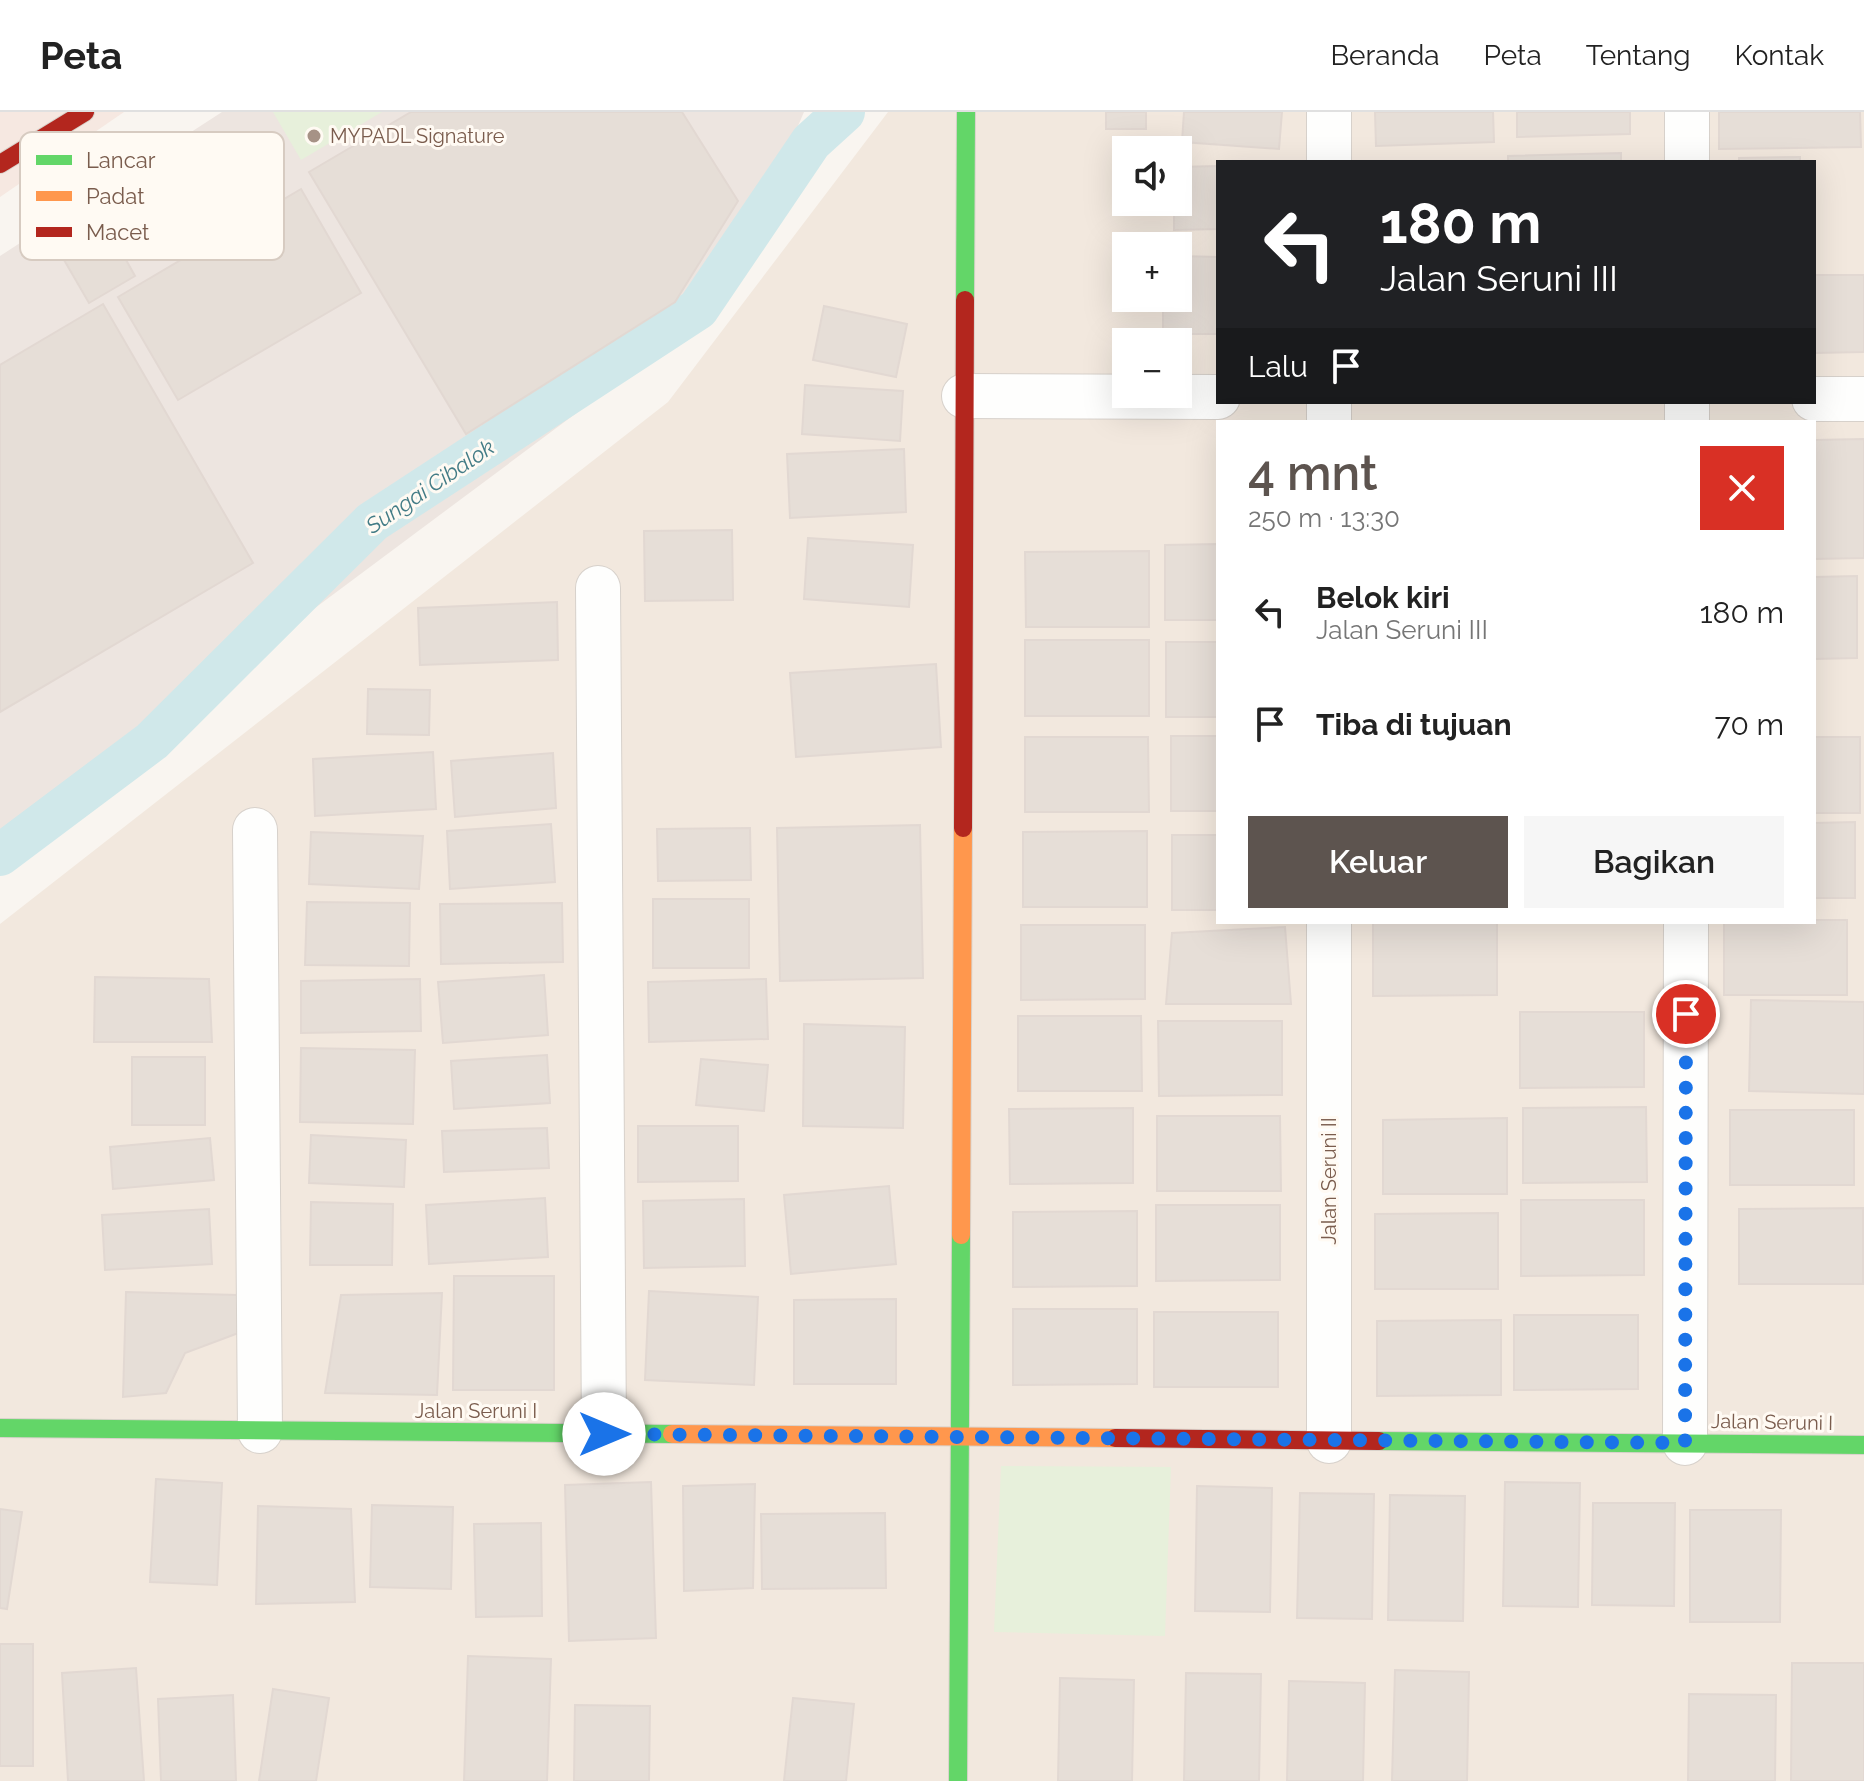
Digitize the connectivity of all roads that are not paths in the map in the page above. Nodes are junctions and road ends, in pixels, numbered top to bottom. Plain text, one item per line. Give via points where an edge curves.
1 (85, 112) edge
2 (966, 112) edge
3 (1329, 112) edge
4 (1687, 112) edge
5 (52, 132) edge
6 (20, 152) edge
7 (1329, 160) edge
8 (1687, 160) edge
9 (0, 164) edge
10 (964, 396) junction
11 (1216, 397) edge
12 (1816, 399) edge
13 (1864, 399) edge
14 (598, 588) dead end
15 (255, 830) dead end
16 (1329, 924) edge
17 (1686, 924) edge
18 (0, 1428) edge
19 (260, 1431) junction
20 (604, 1434) junction
21 (959, 1437) junction
22 (1329, 1441) junction
23 (1685, 1443) junction
24 (1864, 1445) edge
25 (958, 1781) edge

1 - 5 main road
2 - 10 main road
3 - 7 street
4 - 8 street
6 - 9 main road
10 - 11 street
10 - 21 main road
12 - 13 street
14 - 20 street
15 - 19 street
16 - 22 street, Jalan Seruni II
17 - 23 street
18 - 19 main road, Jalan Seruni I
19 - 20 main road, Jalan Seruni I
20 - 21 main road, Jalan Seruni I
21 - 22 main road, Jalan Seruni I
21 - 25 main road
22 - 23 main road, Jalan Seruni I
23 - 24 main road, Jalan Seruni I

